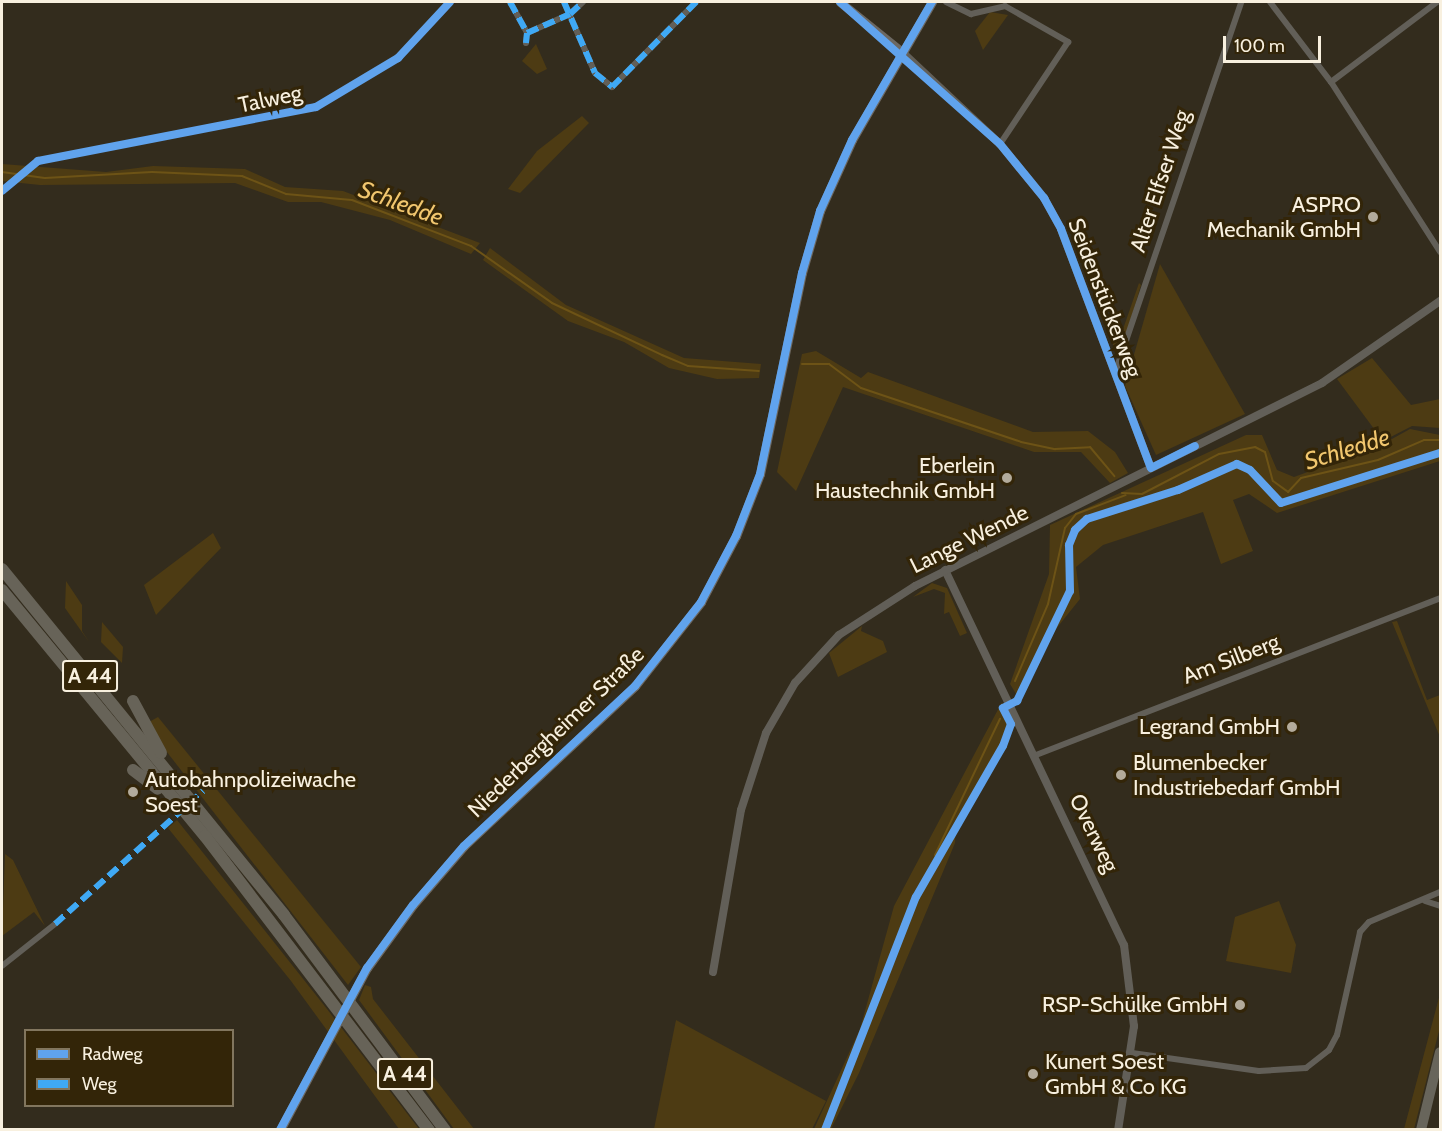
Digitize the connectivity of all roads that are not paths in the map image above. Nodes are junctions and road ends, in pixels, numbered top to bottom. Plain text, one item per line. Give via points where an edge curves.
1 (450, 2) edge
2 (510, 2) edge
3 (564, 2) edge
4 (583, 2) edge
5 (696, 2) edge
6 (840, 2) edge
7 (932, 2) edge
8 (946, 2) edge
9 (1241, 2) edge
10 (1270, 2) edge
11 (1437, 2) edge
12 (570, 15) junction
13 (527, 33) junction
14 (526, 42) dead end
15 (902, 52) junction
16 (1331, 82) junction
17 (1000, 144) junction
18 (2, 191) edge
19 (1440, 252) edge
20 (1440, 301) edge
21 (1115, 373) junction
22 (1151, 468) junction
23 (2, 569) edge
24 (945, 570) junction
25 (2, 590) edge
26 (1440, 598) edge
27 (133, 701) dead end
28 (1036, 755) junction
29 (133, 770) dead end
30 (178, 783) junction
31 (165, 793) junction
32 (196, 819) junction
33 (1440, 892) edge
34 (1425, 901) junction
35 (1440, 906) edge
36 (55, 924) dead end
37 (2, 966) edge
38 (713, 972) dead end
39 (1440, 1052) edge
40 (1132, 1053) junction
41 (280, 1130) edge
42 (429, 1130) edge
43 (445, 1130) edge
44 (1118, 1130) edge
45 (1421, 1130) edge

1 - 18 street, Talweg via 398,58 302,113 109,143 38,161 19,171
2 - 13 street
3 - 12 street
4 - 12 street
5 - 12 street via 612,87 595,73
6 - 15 main road
7 - 15 main road, Niederbergheimer Straße
8 - 17 street via 971,14 1010,8 1068,42
9 - 21 street, Alter Elfser Weg
10 - 16 street
11 - 16 street
12 - 13 street
13 - 14 street
15 - 17 street, Seidenstückerweg
15 - 41 main road, Niederbergheimer Straße via 852,140 820,211 802,273 760,474 736,536 701,602 635,686 464,846 413,905 367,968
16 - 19 street
17 - 21 street, Seidenstückerweg via 1044,198 1061,229
20 - 22 street, Lange Wende via 1322,383
21 - 22 street, Seidenstückerweg
22 - 24 street, Lange Wende
23 - 30 highway, A 44
24 - 28 street, Overweg
24 - 38 street, Lange Wende via 839,635 795,683 775,714 741,810
25 - 31 highway, A 44
26 - 28 street, Am Silberg
27 - 30 highway
28 - 40 street, Overweg via 1124,945 1134,995
29 - 31 highway
30 - 32 highway, A 44
31 - 32 highway
32 - 42 highway, A 44
32 - 43 highway, A 44 via 333,977
33 - 34 street
34 - 35 street
34 - 40 street via 1369,922 1360,932 1337,1035 1329,1050 1306,1068 1259,1071
36 - 37 street
39 - 45 highway
40 - 44 street, Overweg

